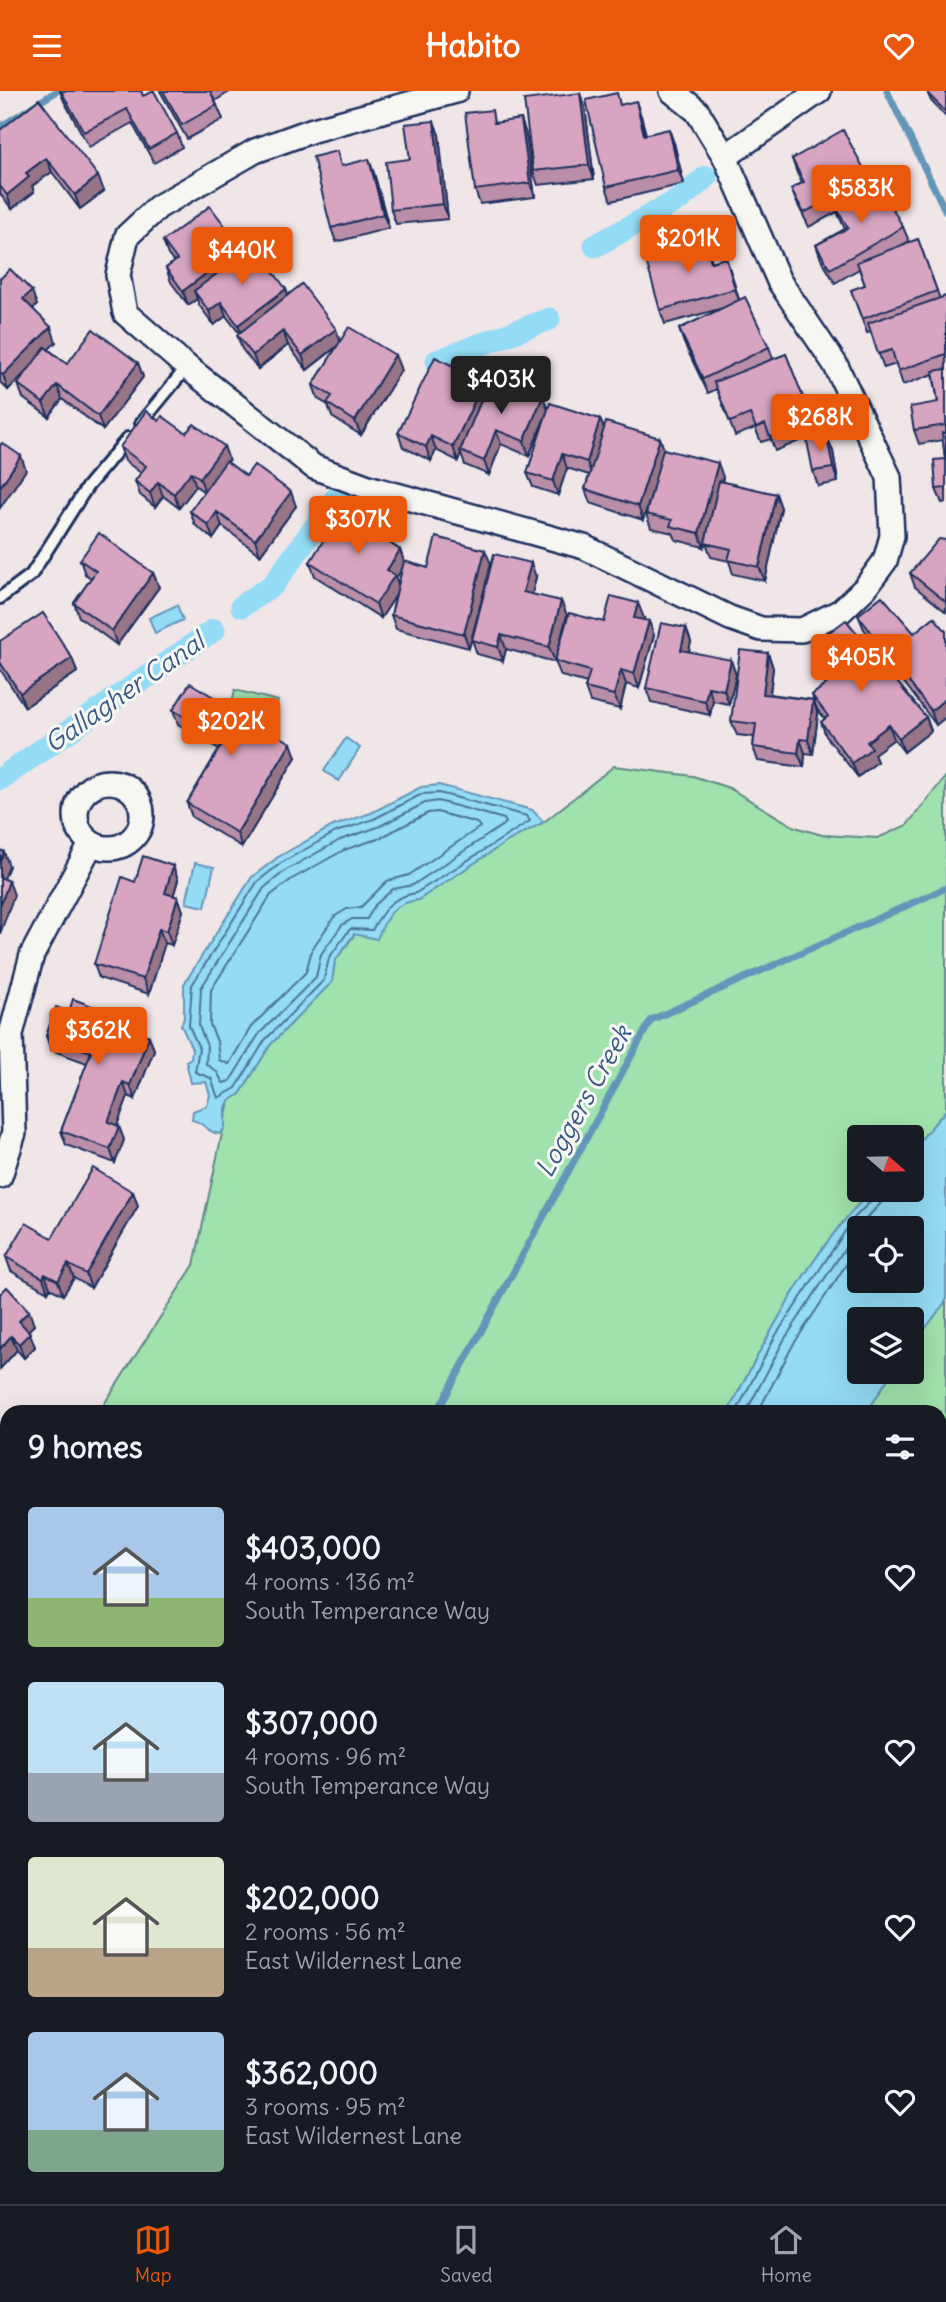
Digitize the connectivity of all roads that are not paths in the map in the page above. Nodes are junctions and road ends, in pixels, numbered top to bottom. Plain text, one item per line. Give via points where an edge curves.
1 (456, 91) edge
2 (672, 91) edge
3 (819, 91) edge
4 (725, 157) junction
5 (187, 367) junction
6 (0, 598) edge
7 (92, 844) dead end
8 (0, 1176) edge

1 - 5 street via 313,130 255,151 150,214 127,236 118,275 124,313
2 - 4 street via 697,111
3 - 4 street
4 - 5 street via 779,281 835,364 889,477 892,536 885,561 841,611 802,631 761,629 584,547 368,487 314,467
5 - 6 lane via 87,487 31,575
7 - 8 street via 32,955 11,1034 14,1133

